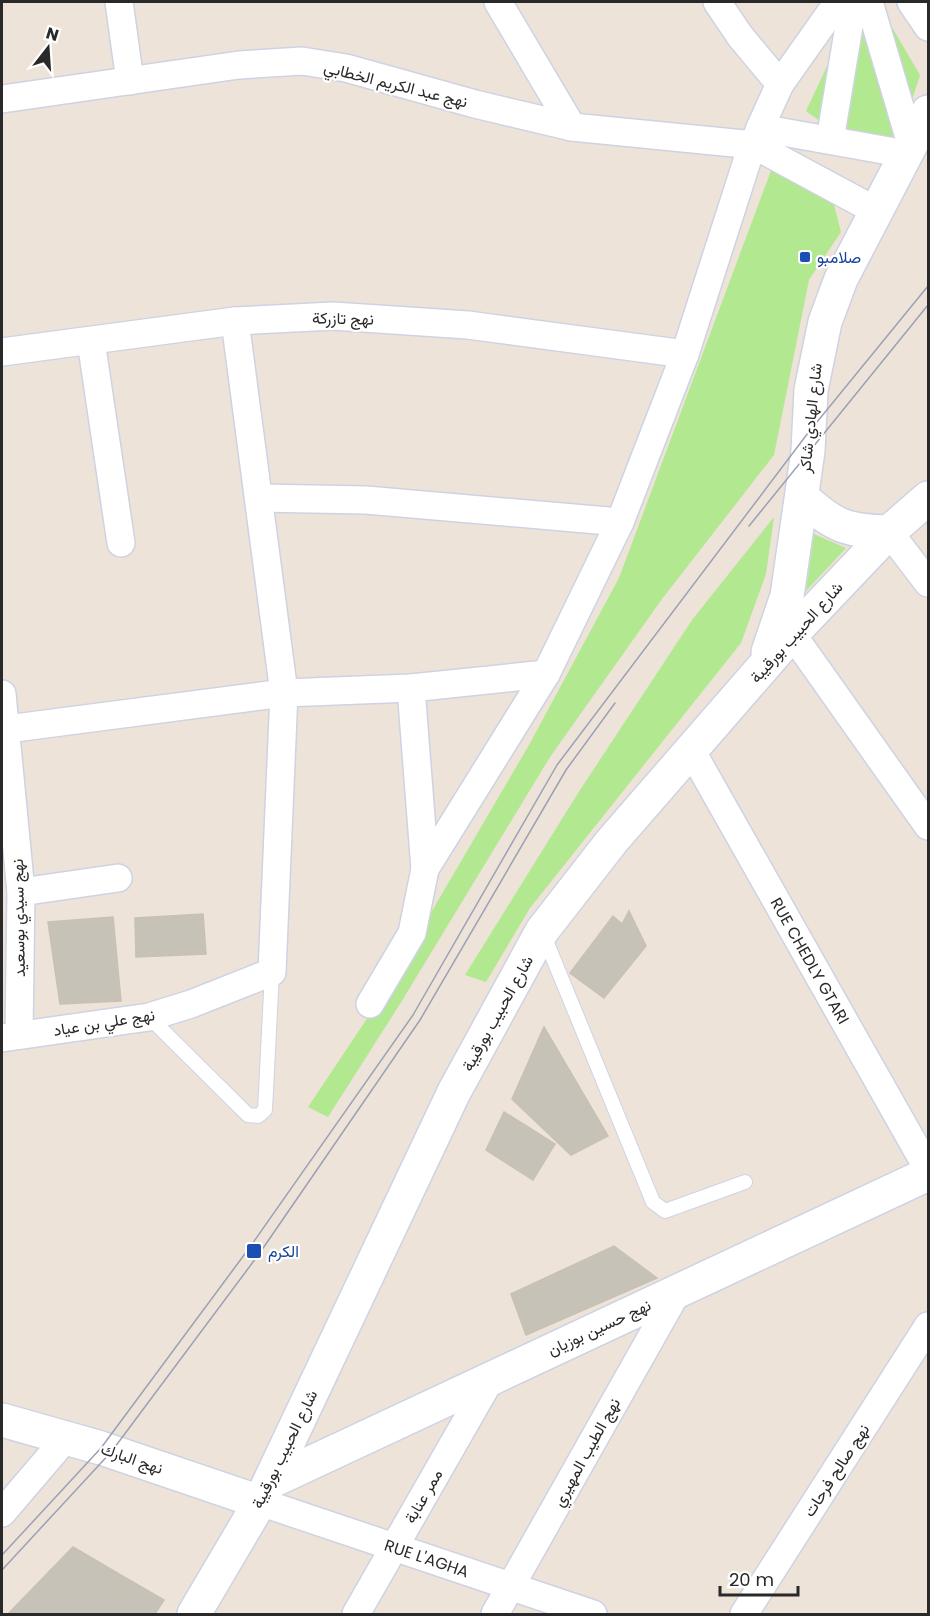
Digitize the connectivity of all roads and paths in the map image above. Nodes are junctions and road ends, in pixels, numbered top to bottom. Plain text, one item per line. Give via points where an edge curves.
1 (119, 2) edge
2 (498, 2) edge
3 (717, 2) edge
4 (841, 2) edge
5 (869, 2) edge
6 (911, 2) edge
7 (928, 27) edge
8 (130, 81) junction
9 (780, 84) junction
10 (2, 99) edge
11 (928, 112) edge
12 (572, 127) junction
13 (757, 136) junction
14 (830, 140) junction
15 (909, 149) junction
16 (878, 212) junction
17 (235, 321) junction
18 (91, 341) junction
19 (2, 352) edge
20 (685, 354) junction
21 (802, 497) junction
22 (259, 498) junction
23 (928, 498) edge
24 (620, 522) junction
25 (888, 532) junction
26 (121, 543) dead end
27 (928, 583) edge
28 (792, 634) junction
29 (761, 670) junction
30 (546, 674) junction
31 (411, 688) junction
32 (284, 693) junction
33 (2, 694) edge
34 (7, 729) junction
35 (691, 750) junction
36 (928, 826) edge
37 (426, 869) junction
38 (118, 878) dead end
39 (21, 892) junction
40 (542, 931) junction
41 (272, 972) junction
42 (370, 1004) dead end
43 (149, 1017) junction
44 (10, 1036) edge
45 (928, 1169) edge
46 (928, 1174) edge
47 (745, 1182) dead end
48 (678, 1290) junction
49 (928, 1326) edge
50 (491, 1378) junction
51 (2, 1420) edge
52 (66, 1438) junction
53 (265, 1492) junction
54 (2, 1513) edge
55 (393, 1546) junction
56 (511, 1586) junction
57 (194, 1614) edge
58 (356, 1614) edge
59 (495, 1614) edge
60 (593, 1614) edge
61 (744, 1614) edge

1 - 8 street
2 - 12 street
3 - 9 street
4 - 9 street
4 - 14 street
5 - 15 street
6 - 7 street
8 - 10 street, نهج عبد الكريم الخطابي
8 - 12 street, نهج عبد الكريم الخطابي via 239,65 302,62 346,68
9 - 13 street
11 - 15 street, شارع الهادي شاكر
12 - 13 street, نهج عبد الكريم الخطابي
13 - 14 street, نهج عبد الكريم الخطابي
13 - 16 street
13 - 20 street
14 - 15 street, نهج عبد الكريم الخطابي
15 - 16 street, شارع الهادي شاكر
16 - 21 street, شارع الهادي شاكر via 841,279 823,331 811,390
17 - 18 street, نهج تازركة
17 - 20 street, نهج تازركة via 333,316 468,325
17 - 22 street
18 - 19 street, نهج تازركة
18 - 26 street
20 - 24 street
21 - 25 street, شارع الهادي شاكر via 844,528
21 - 29 street, شارع الهادي شاكر via 787,596
22 - 24 street via 366,500
22 - 32 street
23 - 25 street, شارع الحبيب بورقيبة
24 - 30 street
25 - 27 street
25 - 28 street, شارع الحبيب بورقيبة
28 - 29 street, شارع الحبيب بورقيبة
28 - 36 street
29 - 35 street, شارع الحبيب بورقيبة
30 - 31 street
30 - 37 street
31 - 32 street
31 - 37 street
32 - 34 street
32 - 41 street
33 - 34 street, نهج سيدي بوسعيد
34 - 39 street, نهج سيدي بوسعيد
35 - 40 street, شارع الحبيب بورقيبة
35 - 45 street, RUE CHEDLY GTARI
37 - 42 street via 412,933
38 - 39 street
39 - 44 street, نهج سيدي بوسعيد
40 - 47 lane via 653,1202 665,1211
40 - 53 street, شارع الحبيب بورقيبة via 454,1092
41 - 43 street, نهج علي بن عياد
41 - 43 lane via 266,1110 258,1116 248,1115
43 - 44 street, نهج علي بن عياد
46 - 48 street, نهج حسين بوزيان
48 - 50 street, نهج حسين بوزيان
48 - 56 street, نهج الطيب المهيري
49 - 61 street, نهج صالح فرحات
50 - 53 street, نهج حسين بوزيان
50 - 55 street, ممر عنابة
51 - 52 street, نهج البارك
52 - 53 street, نهج البارك
52 - 54 street
53 - 55 street, RUE L'AGHA
53 - 57 street, شارع الحبيب بورقيبة
55 - 56 street, RUE L'AGHA
55 - 58 street, ممر عنابة
56 - 59 street, نهج الطيب المهيري
56 - 60 street, RUE L'AGHA

